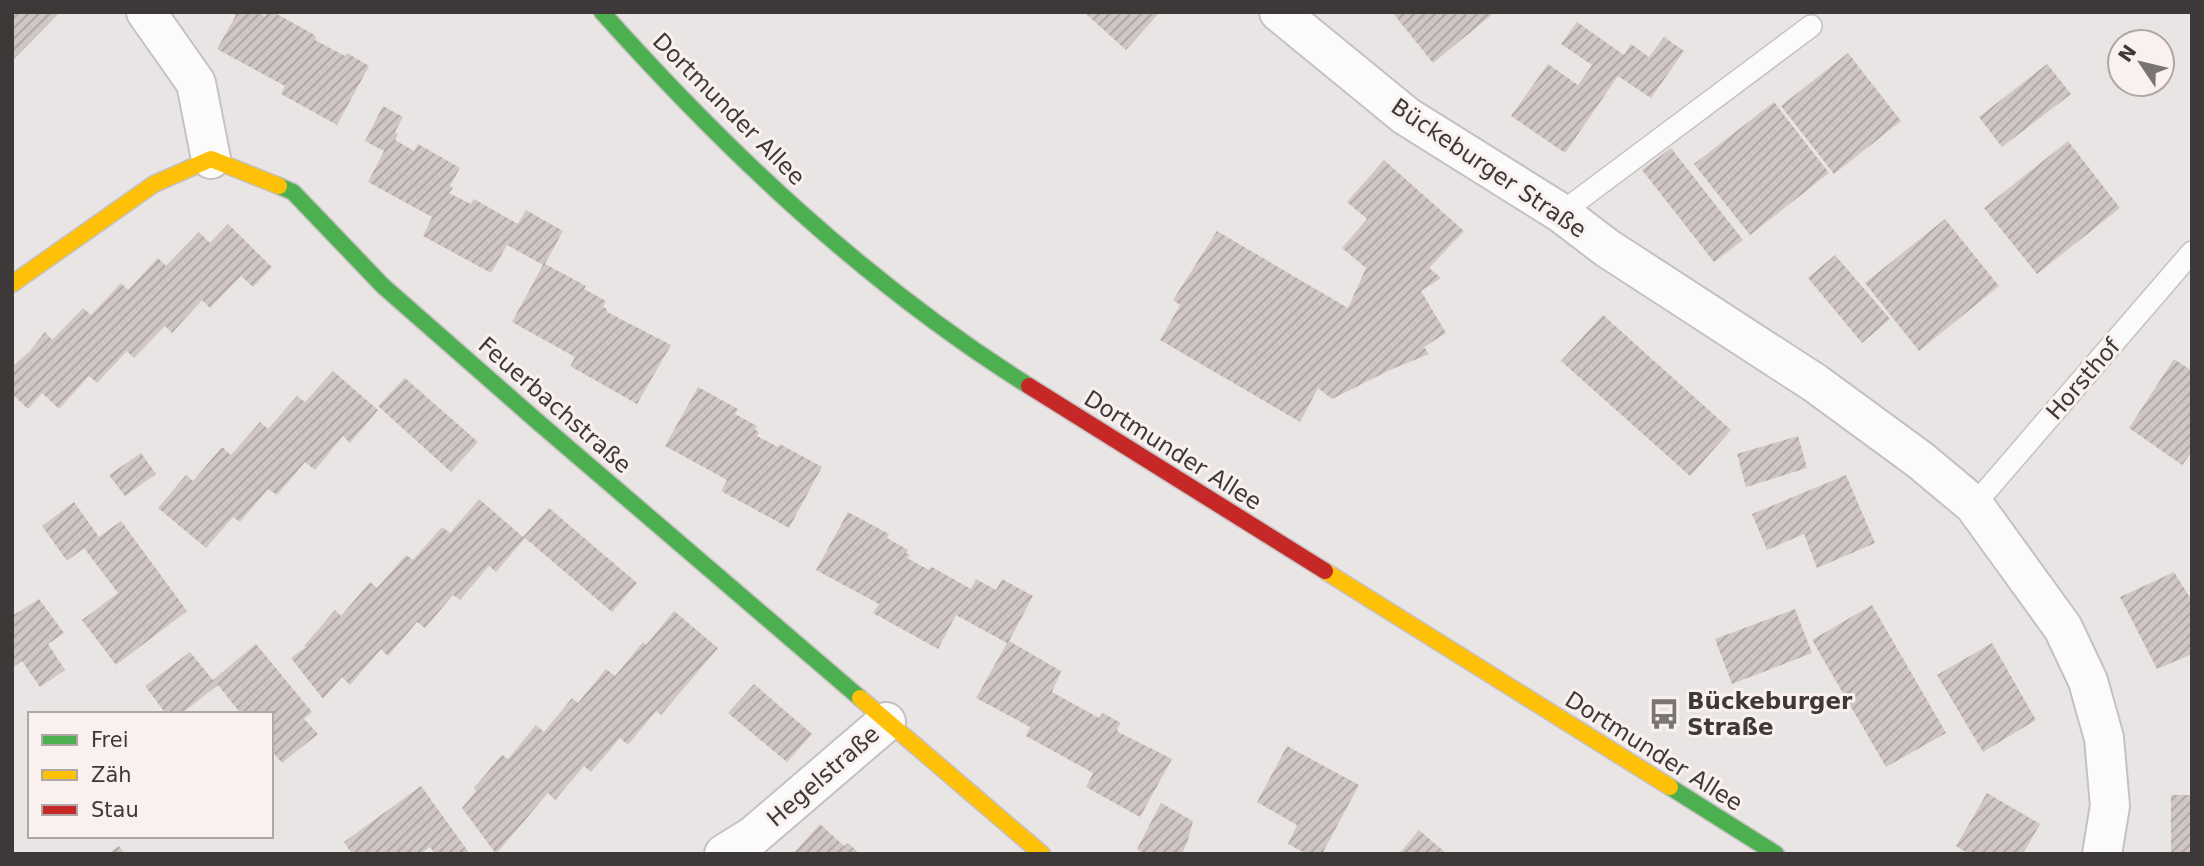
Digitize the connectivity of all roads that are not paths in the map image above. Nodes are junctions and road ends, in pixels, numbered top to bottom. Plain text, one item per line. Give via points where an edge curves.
1 (146, 12) edge
2 (602, 12) edge
3 (1279, 12) edge
4 (1811, 26) dead end
5 (211, 159) junction
6 (1561, 214) junction
7 (2192, 252) edge
8 (12, 284) edge
9 (1974, 505) junction
10 (886, 722) junction
11 (724, 854) edge
12 (1042, 854) edge
13 (1776, 854) edge
14 (2102, 854) edge

1 - 5 street via 196,83
2 - 13 main road, Dortmunder Allee via 743,161 878,279 995,365
3 - 6 street, Bückeburger Straße via 1406,116
4 - 6 lane
5 - 8 main road via 154,184
5 - 10 main road, Feuerbachstraße via 293,192 383,286
6 - 9 street, Bückeburger Straße via 1815,383
7 - 9 lane, Horsthof
9 - 14 street, Bückeburger Straße via 2063,628 2088,681 2104,738 2110,806
10 - 11 street, Hegelstraße via 753,836
10 - 12 main road, Feuerbachstraße

